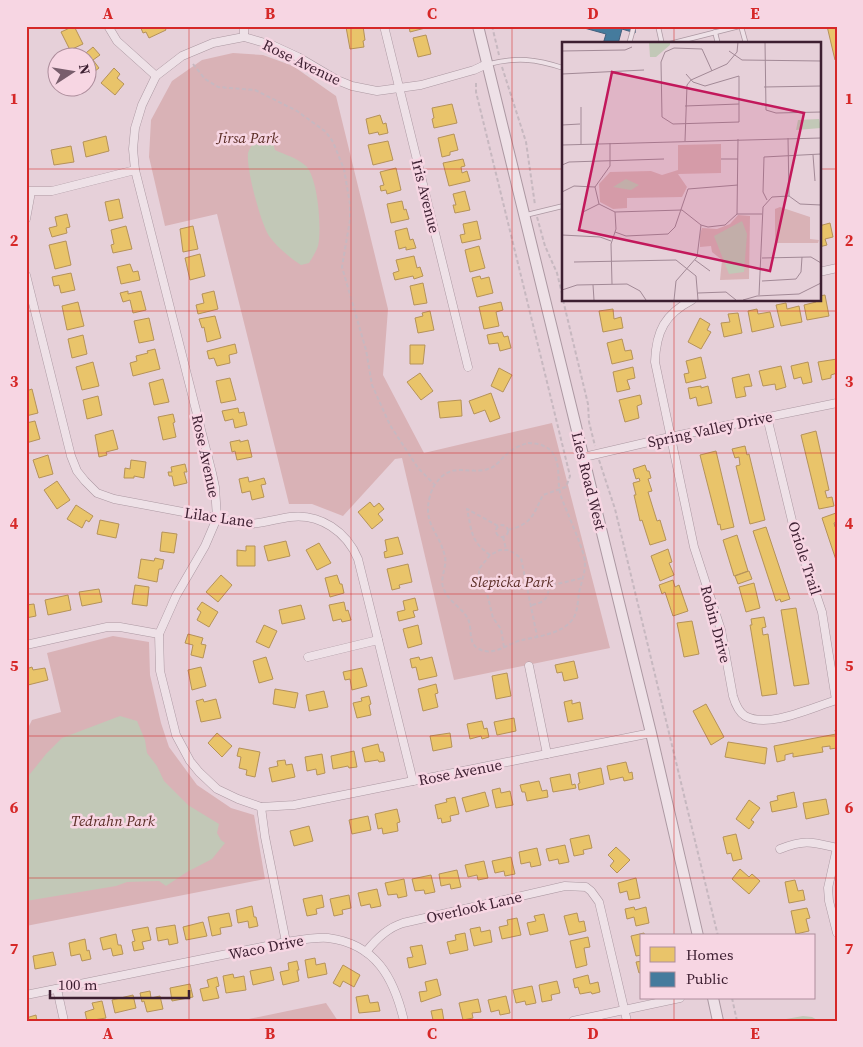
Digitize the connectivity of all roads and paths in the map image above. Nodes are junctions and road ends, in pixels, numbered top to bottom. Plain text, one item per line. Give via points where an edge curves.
1 (108, 26) edge
2 (244, 26) edge
3 (384, 26) edge
4 (478, 26) edge
5 (492, 26) edge
6 (634, 26) edge
7 (658, 26) edge
8 (741, 26) edge
9 (715, 32) junction
10 (244, 37) junction
11 (689, 41) edge
12 (630, 42) edge
13 (662, 42) edge
14 (718, 42) edge
15 (745, 42) edge
16 (500, 61) junction
17 (193, 64) dead end
18 (487, 64) junction
19 (562, 68) edge
20 (156, 76) junction
21 (476, 83) dead end
22 (399, 88) junction
23 (135, 170) junction
24 (29, 191) edge
25 (562, 206) edge
26 (536, 212) junction
27 (524, 215) junction
28 (26, 219) edge
29 (837, 268) edge
30 (820, 272) edge
31 (26, 275) edge
32 (562, 295) edge
33 (563, 301) edge
34 (690, 301) edge
35 (468, 367) dead end
36 (837, 403) edge
37 (767, 417) junction
38 (670, 437) junction
39 (596, 453) junction
40 (584, 457) junction
41 (434, 484) junction
42 (559, 490) junction
43 (217, 518) junction
44 (498, 526) junction
45 (508, 530) junction
46 (503, 537) junction
47 (506, 550) junction
48 (490, 556) junction
49 (583, 578) junction
50 (531, 605) junction
51 (159, 634) junction
52 (538, 637) junction
53 (378, 640) junction
54 (26, 646) edge
55 (504, 646) junction
56 (308, 657) dead end
57 (529, 666) dead end
58 (836, 700) edge
59 (651, 733) junction
60 (546, 754) junction
61 (413, 781) junction
62 (261, 807) junction
63 (837, 848) edge
64 (780, 849) dead end
65 (837, 932) edge
66 (698, 934) edge
67 (718, 934) edge
68 (286, 942) junction
69 (366, 952) junction
70 (57, 989) junction
71 (26, 995) edge
72 (671, 1000) edge
73 (713, 1000) edge
74 (732, 1000) edge
75 (625, 1010) junction
76 (64, 1021) edge
77 (404, 1021) edge
78 (573, 1021) edge
79 (627, 1021) edge
80 (718, 1021) edge
81 (737, 1021) edge

1 - 20 street via 117,42
2 - 10 street
3 - 22 street, Iris Avenue
4 - 18 street, Lies Road West
5 - 16 path
6 - 12 lane
7 - 13 lane
8 - 9 lane
8 - 15 lane
9 - 11 lane
9 - 14 lane
10 - 20 street, Rose Avenue via 213,42 193,50
10 - 22 street, Rose Avenue via 282,49 352,86 377,91
16 - 18 lane
16 - 19 lane via 524,59
16 - 26 path via 526,142
17 - 41 path via 205,79 218,87 255,90 297,111 326,132 333,142 344,169 350,204 342,267 366,350 372,385 390,424 418,468
18 - 22 street, Rose Avenue via 420,85
18 - 27 street, Lies Road West
20 - 23 street, Rose Avenue via 135,128
21 - 42 path via 570,476 566,486
22 - 35 street, Iris Avenue
23 - 24 street via 52,191
23 - 43 street, Rose Avenue via 214,480
24 - 28 street
25 - 26 lane
26 - 27 lane
26 - 32 path
27 - 40 street, Lies Road West
29 - 30 street
31 - 43 street, Lilac Lane via 71,456 81,476 97,492 114,499
33 - 39 path
34 - 38 street, Robin Drive via 663,323 656,352 657,374
36 - 37 street, Spring Valley Drive
37 - 38 street, Spring Valley Drive
37 - 58 street, Oriole Trail via 794,529 822,612
38 - 39 street, Spring Valley Drive
38 - 58 street, Robin Drive via 694,546 721,630 736,705 744,715 766,721
39 - 40 street, Spring Valley Drive
39 - 67 path via 615,509
40 - 59 street, Lies Road West
41 - 42 path via 457,470 491,469 508,452 535,443 547,448 555,457
41 - 55 path via 427,512 445,558 443,586 450,600 469,620 476,648 486,652
42 - 45 path via 543,495 532,518 522,527
42 - 49 path via 584,555
43 - 51 street, Rose Avenue
43 - 53 street, Lilac Lane via 257,524 305,517 334,527 352,546 358,559
44 - 45 path via 503,525
44 - 46 path via 497,534
44 - 48 path via 467,509 475,542
45 - 46 path
46 - 47 path
47 - 48 path
47 - 50 path via 520,558
48 - 55 path via 479,569 480,576 493,618 501,629
49 - 50 path via 548,586 545,599
49 - 52 path via 574,618 559,629
50 - 52 path
51 - 54 street via 108,627
51 - 62 street, Rose Avenue via 160,671 176,735 183,750 217,789
52 - 55 path
53 - 56 street
53 - 61 street, Lilac Lane
57 - 60 street
59 - 60 street, Rose Avenue
59 - 66 street, Lies Road West
60 - 61 street, Rose Avenue
61 - 62 street, Rose Avenue via 294,805
62 - 68 street via 264,837
63 - 64 street via 797,842
63 - 65 street via 828,888
68 - 69 street, Waco Drive via 327,938
68 - 70 street, Waco Drive
69 - 75 street, Overlook Lane via 389,929 403,923 565,886 586,886 601,908
69 - 77 street, Waco Drive via 392,981
70 - 71 street, Waco Drive
70 - 76 street
72 - 75 street
73 - 80 street
74 - 81 path
75 - 78 street
75 - 79 street

